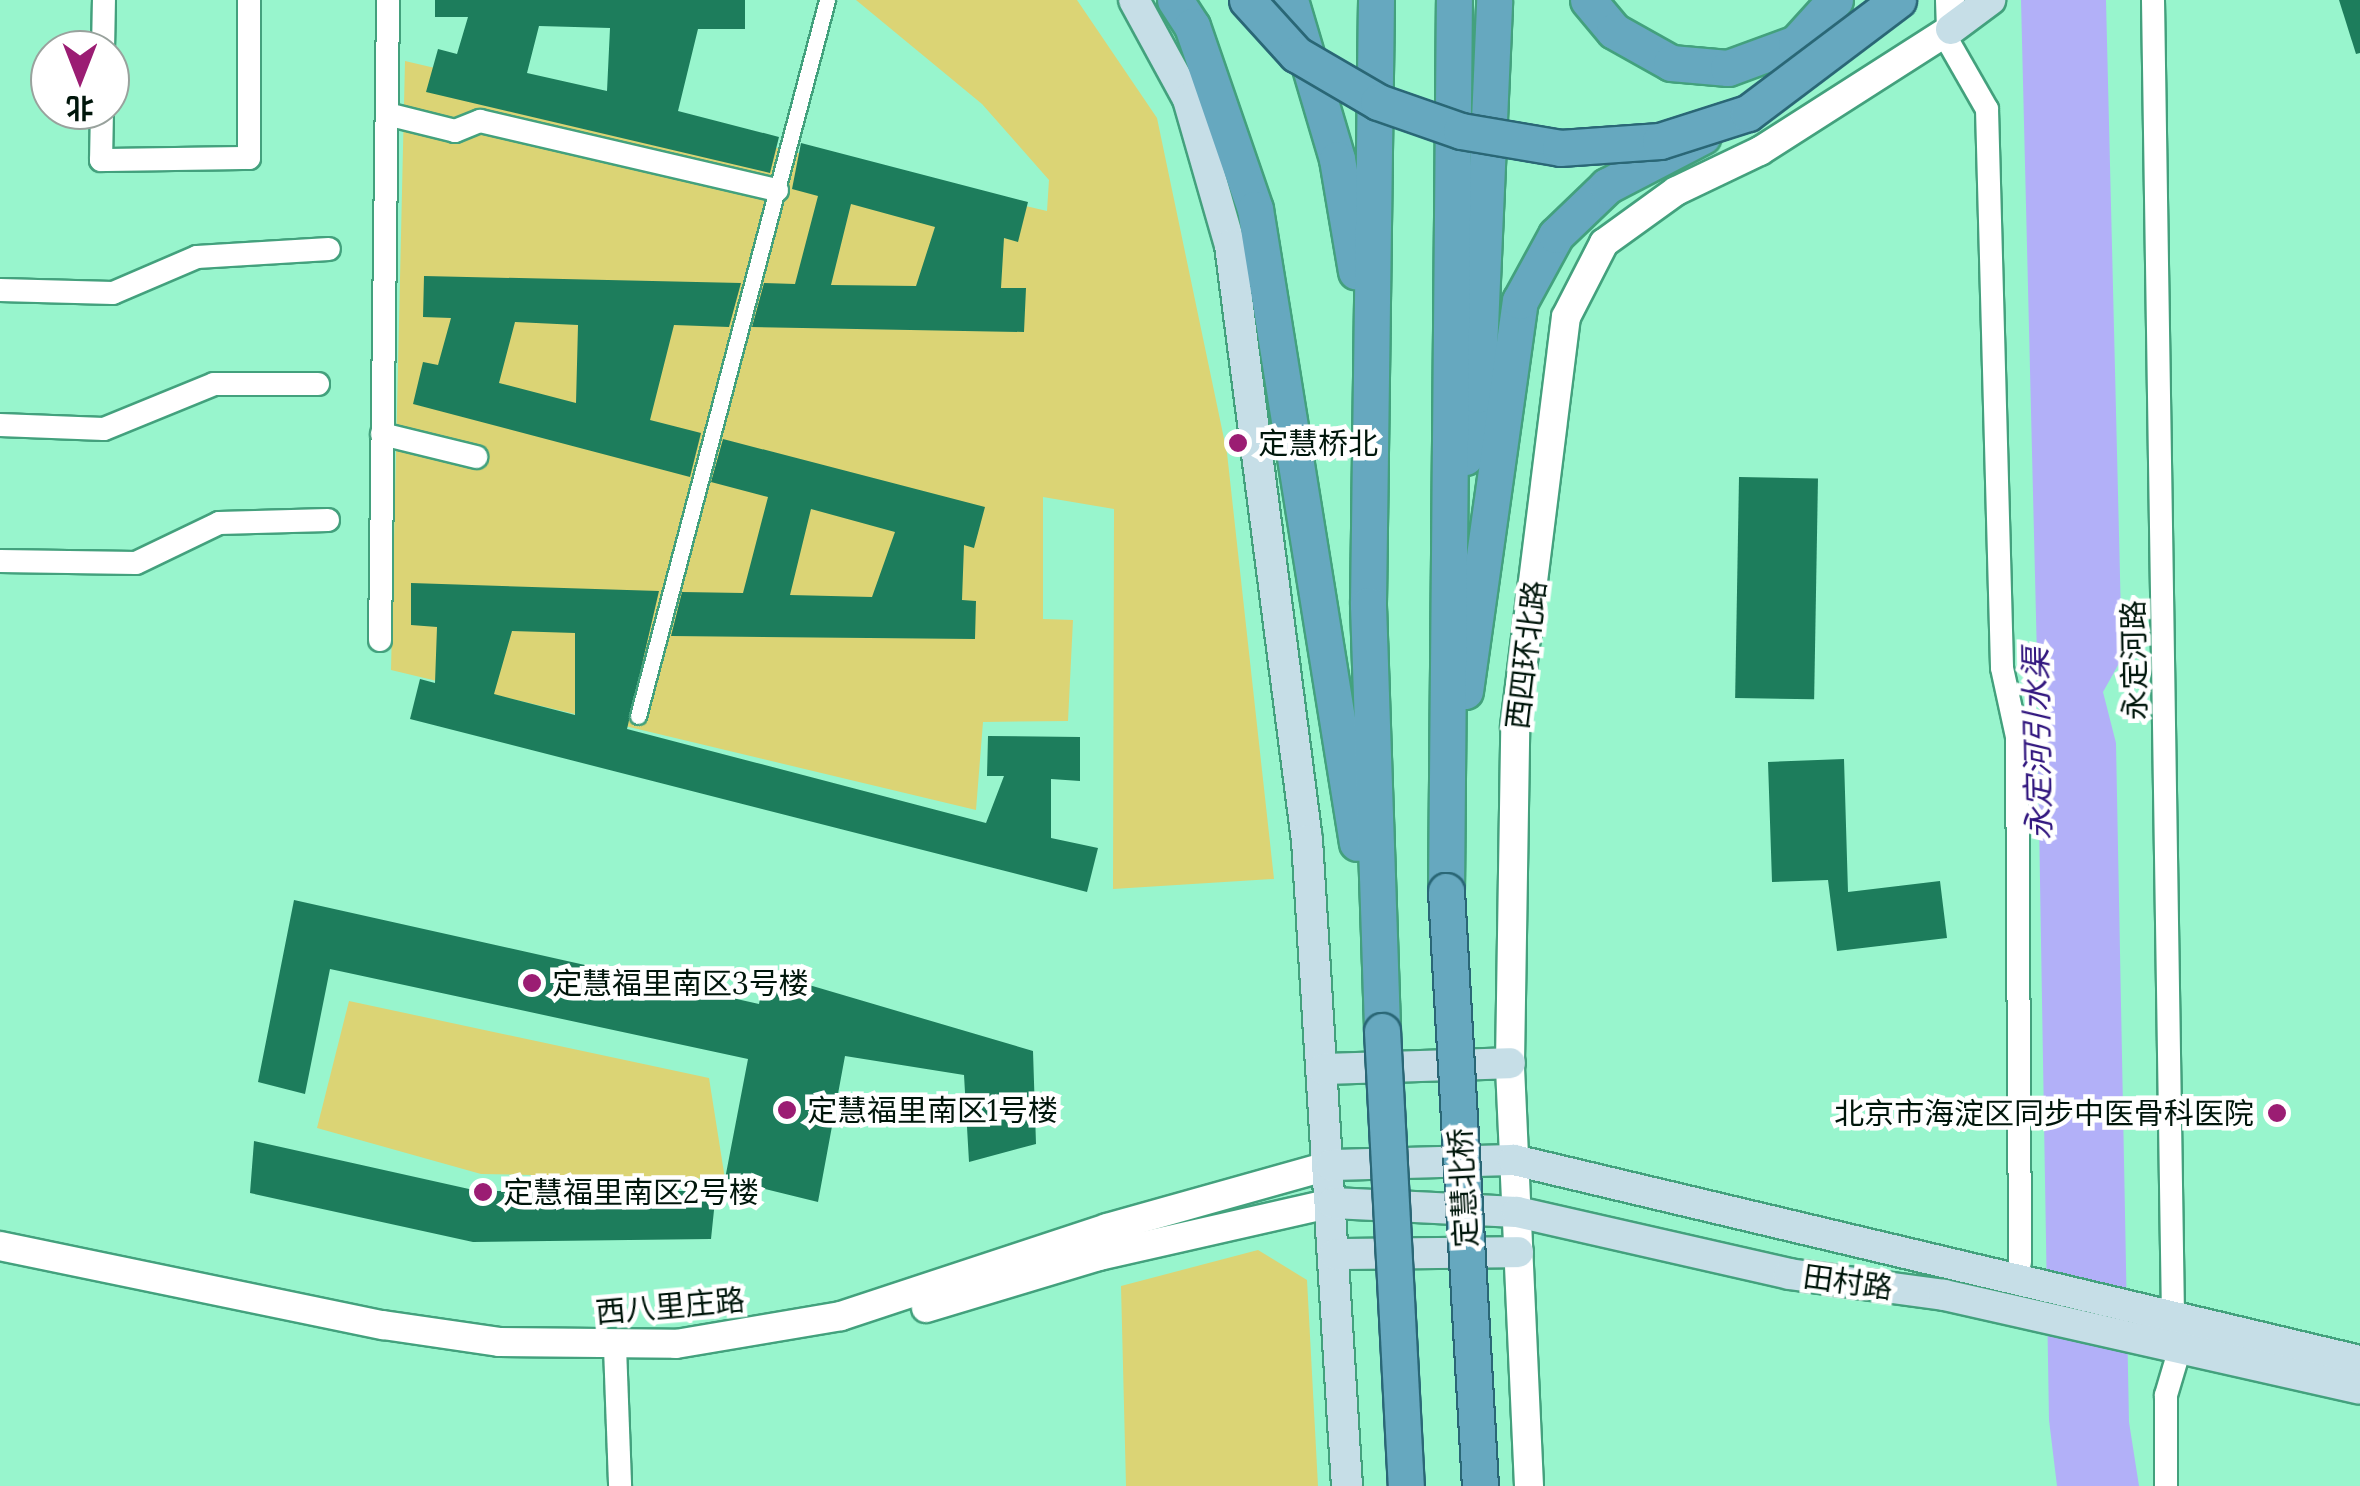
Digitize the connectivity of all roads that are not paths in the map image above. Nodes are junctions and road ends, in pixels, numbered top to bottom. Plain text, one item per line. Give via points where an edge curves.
1 (104, 0) edge
2 (249, 0) edge
3 (388, 0) edge
4 (828, 0) edge
5 (1134, 0) edge
6 (1175, 0) edge
7 (1246, 0) edge
8 (1290, 0) edge
9 (1376, 0) edge
10 (1454, 0) edge
11 (1494, 0) edge
12 (1588, 0) edge
13 (1835, 0) edge
14 (1898, 0) edge
15 (2153, 0) edge
16 (1963, 14) edge
17 (103, 30) edge
18 (1748, 112) junction
19 (387, 114) junction
20 (102, 130) edge
21 (777, 190) junction
22 (329, 249) dead end
23 (0, 290) edge
24 (1371, 354) junction
25 (318, 384) dead end
26 (0, 426) edge
27 (382, 434) junction
28 (476, 457) dead end
29 (328, 520) dead end
30 (1448, 557) junction
31 (0, 561) edge
32 (380, 640) dead end
33 (638, 716) dead end
34 (1447, 831) junction
35 (1376, 952) junction
36 (1510, 1063) junction
37 (1323, 1069) junction
38 (1514, 1160) junction
39 (1331, 1166) junction
40 (1332, 1203) junction
41 (1516, 1212) junction
42 (0, 1246) edge
43 (1518, 1252) junction
44 (1335, 1254) junction
45 (0, 1261) edge
46 (2030, 1288) junction
47 (2167, 1330) junction
48 (615, 1354) junction
49 (2360, 1361) edge
50 (2360, 1389) edge
51 (620, 1486) edge
52 (1346, 1486) edge
53 (1406, 1486) edge
54 (1480, 1486) edge
55 (1529, 1486) edge
56 (2166, 1486) edge

1 - 17 street
2 - 20 street via 249,158 101,160
3 - 19 street
4 - 21 street
5 - 37 main road via 1188,99 1230,245 1307,840
6 - 35 highway via 1192,26 1254,209
7 - 18 highway, bridge via 1296,54 1378,102 1461,131 1560,148 1660,141
8 - 24 highway via 1337,159
9 - 24 highway
10 - 30 highway
11 - 30 highway via 1477,394
12 - 13 highway via 1614,31 1670,63 1728,68 1796,43
14 - 18 highway, bridge
15 - 47 street, 永定河路
16 - 36 street, 西四环北路 via 1760,151 1664,200 1604,243 1580,280 1559,353 1514,726
16 - 46 street via 1987,109 2002,668 2017,737
18 - 34 highway, bridge via 1608,186 1556,235 1520,301
19 - 21 street via 455,131 480,121
19 - 27 street
21 - 33 street
22 - 23 street via 197,257 113,293
24 - 35 highway via 1368,604
25 - 26 street via 214,384 104,429
27 - 28 street
27 - 32 street
29 - 31 street via 219,523 136,563
30 - 34 highway
34 - 54 highway, 定慧北桥, bridge
35 - 53 highway, bridge
36 - 37 main road
36 - 38 street, 西四环北路
37 - 39 main road
38 - 39 main road, 田村路
38 - 41 street, 西四环北路
38 - 46 main road, 田村路
39 - 40 main road
39 - 48 street, 西八里庄路 via 1107,1228 841,1316
40 - 41 main road, 田村路
40 - 44 main road
40 - 48 street, 西八里庄路 via 1099,1256 764,1348 690,1360
41 - 43 street, 西四环北路
41 - 46 main road, 田村路 via 1789,1274 1944,1295
42 - 48 street, 西八里庄路 via 383,1325
43 - 44 main road
43 - 55 street, 西四环北路
44 - 52 main road
45 - 48 street, 西八里庄路 via 430,1348
46 - 47 main road, 田村路
47 - 49 main road, 田村路
47 - 50 main road, 田村路
47 - 56 street, 永定河路
48 - 51 street

